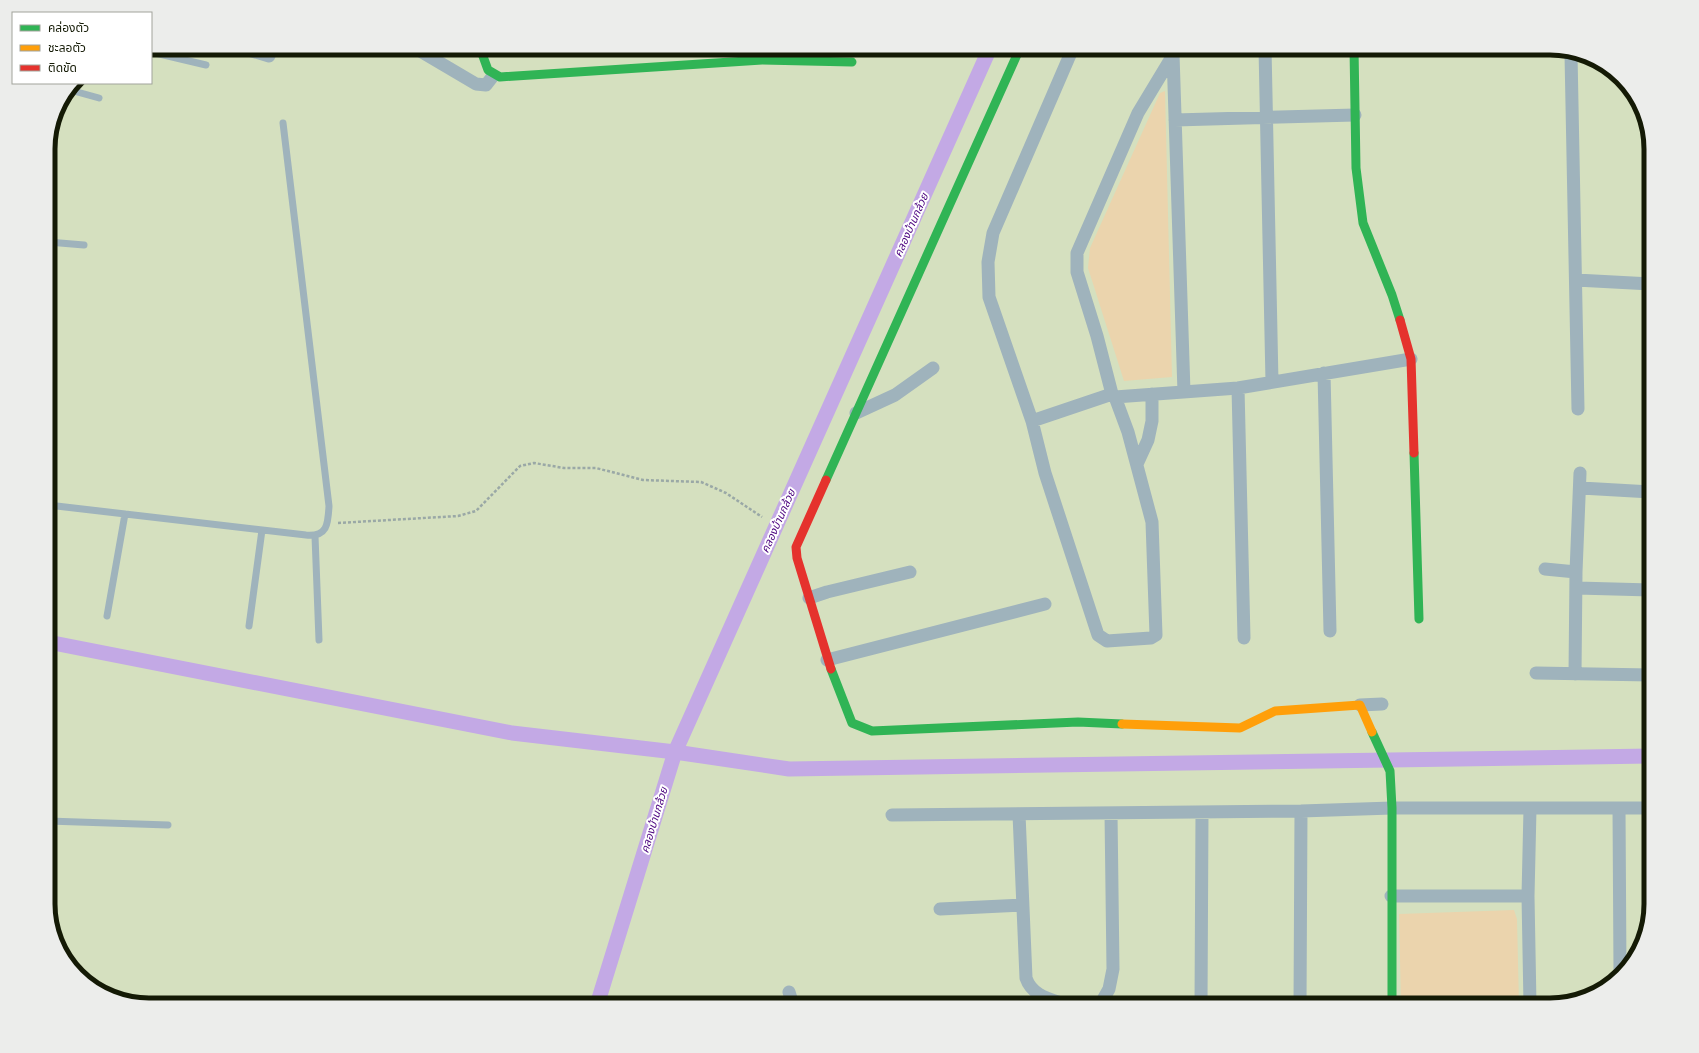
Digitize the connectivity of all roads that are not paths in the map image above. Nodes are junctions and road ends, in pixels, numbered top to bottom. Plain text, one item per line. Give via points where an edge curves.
1 (164, 55) edge
2 (266, 55) edge
3 (427, 55) edge
4 (482, 55) edge
5 (1017, 55) edge
6 (1069, 55) edge
7 (1170, 55) edge
8 (1172, 55) edge
9 (1265, 55) edge
10 (1354, 55) edge
11 (269, 56) dead end
12 (1571, 58) edge
13 (852, 62) dead end
14 (206, 65) dead end
15 (493, 76) junction
16 (75, 91) edge
17 (99, 98) dead end
18 (1355, 115) junction
19 (1266, 118) junction
20 (1175, 120) junction
21 (283, 123) dead end
22 (55, 243) edge
23 (84, 245) dead end
24 (1576, 280) junction
25 (1644, 284) edge
26 (1411, 359) junction
27 (933, 368) dead end
28 (1324, 373) junction
29 (1272, 382) junction
30 (1238, 388) junction
31 (1184, 392) junction
32 (1152, 394) junction
33 (1113, 396) junction
34 (1578, 409) dead end
35 (856, 414) junction
36 (1032, 421) junction
37 (1137, 464) junction
38 (1580, 473) dead end
39 (1581, 488) junction
40 (1644, 492) edge
41 (55, 506) edge
42 (126, 514) junction
43 (262, 530) junction
44 (315, 536) junction
45 (1545, 569) dead end
46 (910, 572) dead end
47 (1576, 572) junction
48 (1577, 588) junction
49 (1644, 590) edge
50 (809, 598) junction
51 (1045, 604) dead end
52 (107, 616) dead end
53 (1419, 619) dead end
54 (248, 626) dead end
55 (1330, 631) dead end
56 (1244, 638) dead end
57 (319, 640) dead end
58 (826, 660) junction
59 (1536, 673) dead end
60 (1575, 674) junction
61 (1644, 675) edge
62 (1382, 704) dead end
63 (1360, 705) junction
64 (1392, 808) junction
65 (1619, 808) junction
66 (1644, 808) edge
67 (1530, 809) junction
68 (1301, 811) junction
69 (1202, 812) junction
70 (1111, 813) junction
71 (1020, 814) junction
72 (892, 815) dead end
73 (55, 821) edge
74 (168, 825) dead end
75 (1391, 896) junction
76 (1528, 896) junction
77 (1022, 904) junction
78 (940, 909) dead end
79 (1620, 966) edge
80 (789, 992) dead end
81 (791, 998) edge
82 (1048, 998) edge
83 (1104, 998) edge
84 (1201, 998) edge
85 (1300, 998) edge
86 (1392, 998) edge
87 (1530, 998) edge

1 - 14 lane
2 - 11 street
3 - 15 street via 476,84 486,84
4 - 15 street via 486,67
5 - 35 street
6 - 36 street via 993,233 988,262 989,297
7 - 33 street via 1138,113 1077,253 1077,272
8 - 20 street
9 - 19 street
10 - 18 street
12 - 24 street
13 - 15 street via 762,60
16 - 17 lane
18 - 19 street
18 - 26 street via 1356,168 1363,223 1392,295
19 - 20 street
19 - 29 street
20 - 31 street
21 - 44 lane via 328,506 328,524
22 - 23 lane
24 - 25 street
24 - 34 street
26 - 28 street
26 - 53 street
27 - 35 street via 895,395
28 - 29 street
28 - 55 street
29 - 30 street
30 - 31 street
30 - 56 street
31 - 32 street
32 - 33 street
32 - 37 street via 1151,427
33 - 36 street
33 - 37 street via 1128,432
35 - 50 street via 796,547
36 - 37 street via 1045,472 1080,583 1098,635 1107,641 1151,638 1158,632 1152,522
38 - 39 street
39 - 40 street
39 - 47 street
41 - 42 lane
42 - 43 lane
42 - 52 lane
43 - 44 lane
43 - 54 lane
44 - 57 lane
45 - 47 street
46 - 50 street
47 - 48 street
48 - 49 street
48 - 60 street
50 - 58 street
51 - 58 street
58 - 63 street via 852,723 872,731 1078,722 1240,728 1275,710
59 - 60 street
60 - 61 street
62 - 63 street
63 - 64 street via 1390,771
64 - 67 street
64 - 68 street
64 - 75 street
65 - 66 street
65 - 67 street
65 - 79 street
67 - 76 street
68 - 69 street
68 - 85 street
69 - 70 street
69 - 84 street
70 - 71 street
70 - 83 street via 1114,969
71 - 72 street
71 - 77 street
73 - 74 lane
75 - 76 street
75 - 86 street
76 - 87 street
77 - 78 street
77 - 82 street via 1026,978 1035,993
80 - 81 street

